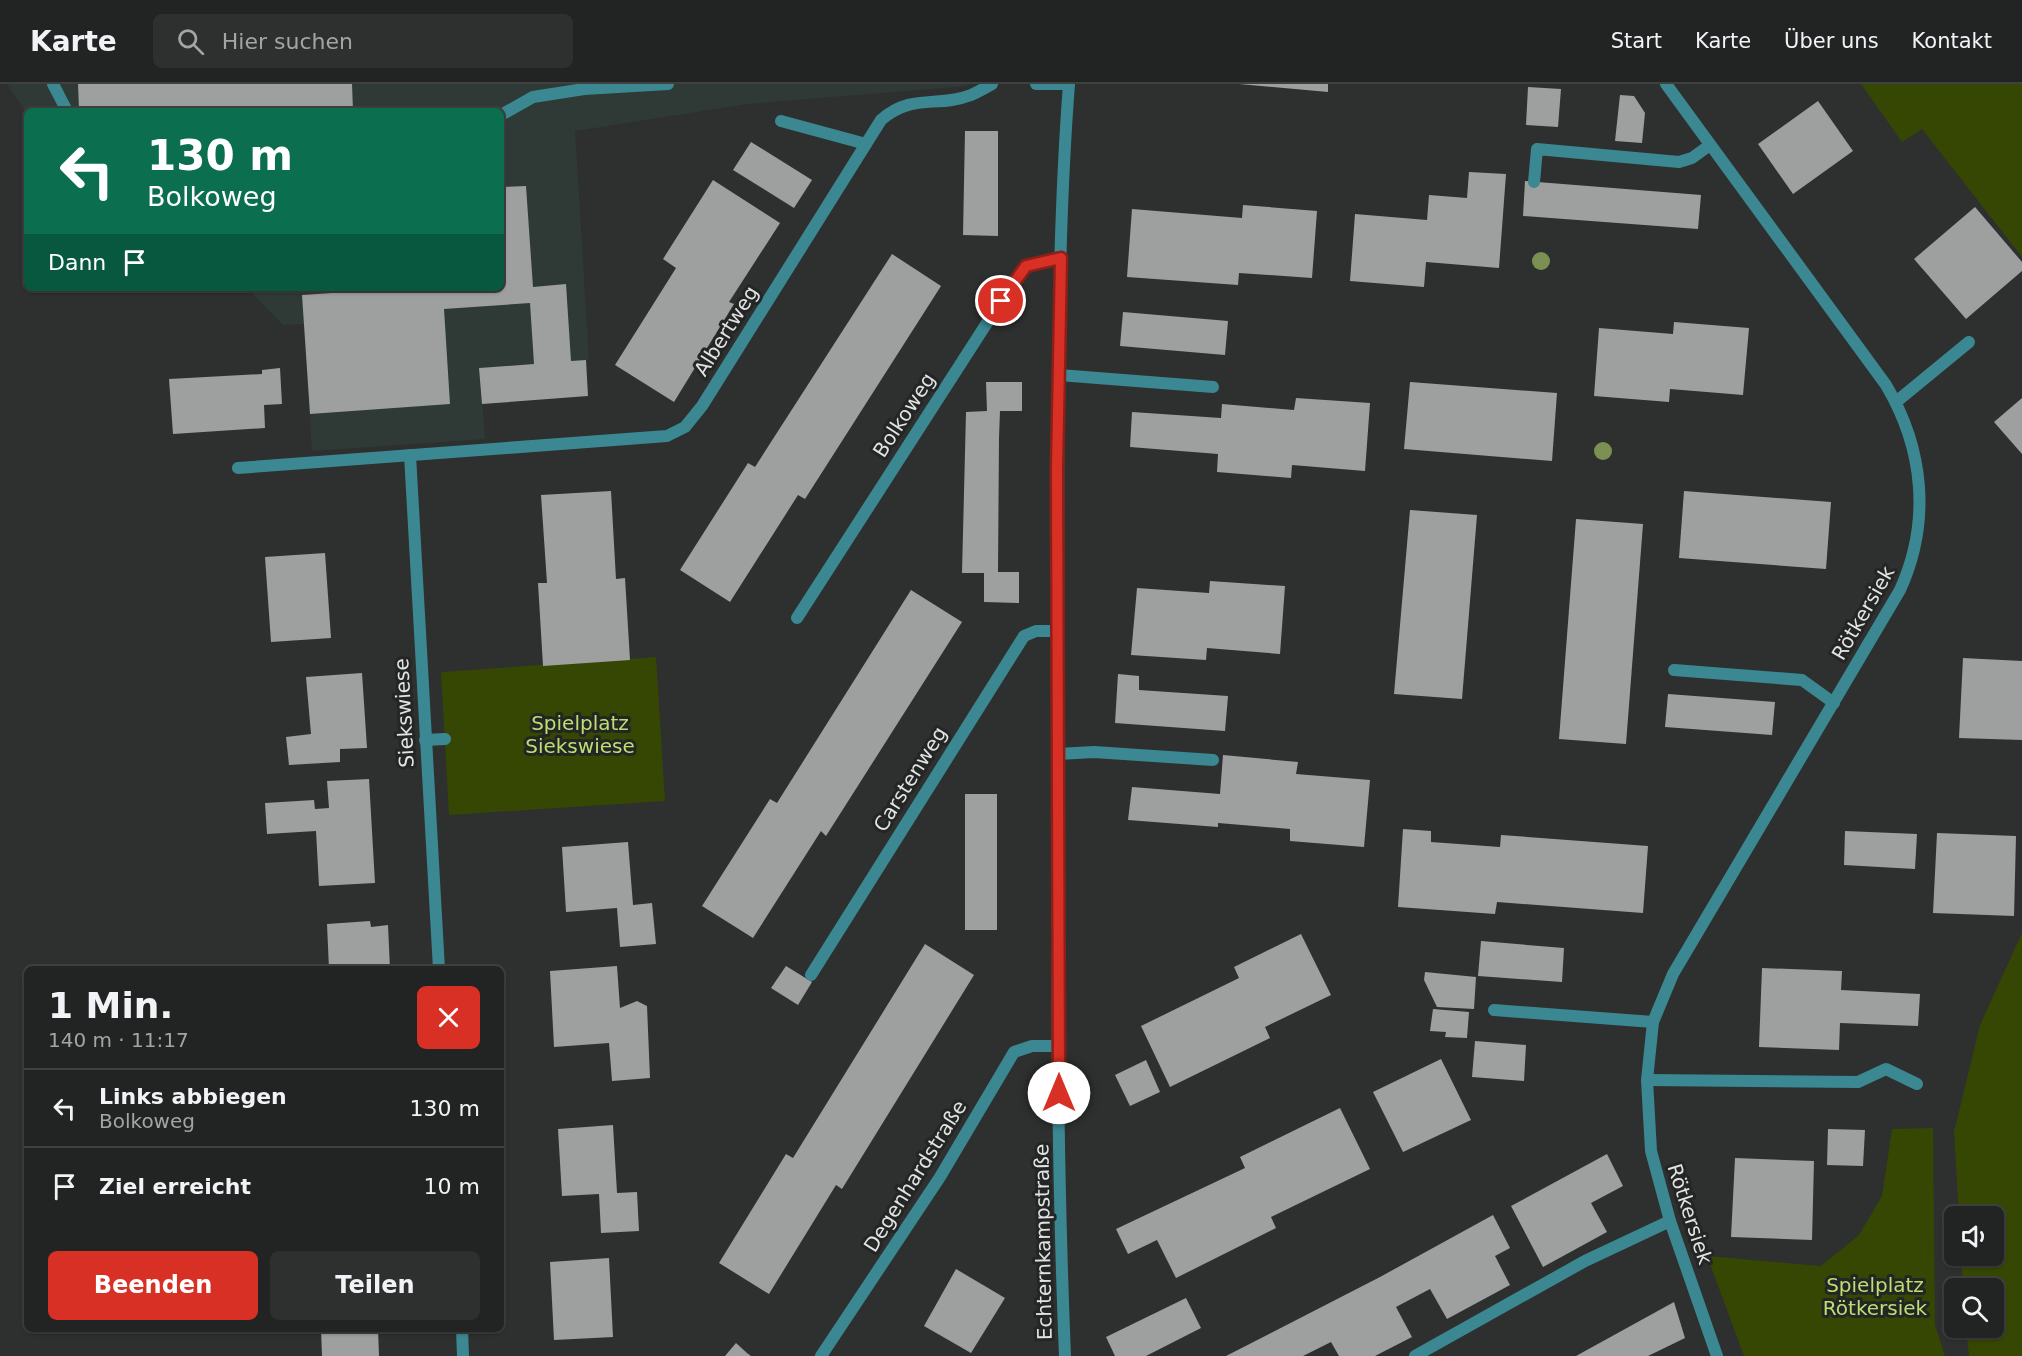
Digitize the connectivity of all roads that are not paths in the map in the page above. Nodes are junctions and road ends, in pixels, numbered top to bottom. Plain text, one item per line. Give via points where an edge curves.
1 (53, 84) edge
2 (668, 84) edge
3 (992, 84) edge
4 (1036, 84) edge
5 (1069, 84) edge
6 (1666, 84) edge
7 (65, 108) edge
8 (504, 114) edge
9 (781, 121) dead end
10 (866, 144) junction
11 (1710, 145) junction
12 (1534, 182) dead end
13 (1061, 258) junction
14 (1969, 342) dead end
15 (1059, 375) junction
16 (1213, 387) dead end
17 (1896, 402) junction
18 (410, 455) junction
19 (238, 468) dead end
20 (797, 618) dead end
21 (1058, 631) junction
22 (1674, 670) dead end
23 (1834, 703) junction
24 (445, 739) dead end
25 (425, 740) junction
26 (1058, 753) junction
27 (1213, 760) dead end
28 (439, 966) edge
29 (811, 975) dead end
30 (1494, 1010) dead end
31 (1653, 1022) junction
32 (1059, 1046) junction
33 (1647, 1080) junction
34 (1917, 1084) dead end
35 (1670, 1221) junction
36 (462, 1332) edge
37 (463, 1356) edge
38 (820, 1356) edge
39 (1065, 1356) edge
40 (1415, 1356) edge
41 (1717, 1356) edge

1 - 7 street
2 - 8 street via 584,89 533,97
3 - 10 street, Albertweg via 969,96 908,103 893,109
4 - 5 street
5 - 13 street, Echternkampstraße
6 - 11 street, Rötkersiek
9 - 10 street
10 - 18 street, Albertweg via 724,372 685,427 667,436
11 - 12 street via 1679,162 1537,149
11 - 17 street, Rötkersiek
13 - 15 street, Echternkampstraße
13 - 20 street, Bolkoweg via 1026,266 1014,281
14 - 17 street
15 - 16 street
15 - 21 street, Echternkampstraße
17 - 23 street, Rötkersiek via 1918,467 1920,517 1916,544 1900,590
18 - 19 street, Albertweg
18 - 25 street, Siekswiese
21 - 26 street, Echternkampstraße
21 - 29 street, Carstenweg via 1036,630 1024,636
22 - 23 street via 1802,680
23 - 31 street, Rötkersiek via 1673,974
24 - 25 street
25 - 28 street, Siekswiese
26 - 27 street
26 - 32 street, Echternkampstraße
30 - 31 street
31 - 33 street, Rötkersiek
32 - 38 street, Degenhardstraße via 1032,1046 1014,1052 940,1177
32 - 39 street, Echternkampstraße
33 - 34 street via 1858,1082 1886,1069
33 - 35 street, Rötkersiek via 1651,1151
35 - 40 street via 1586,1261
35 - 41 street, Rötkersiek
36 - 37 street

